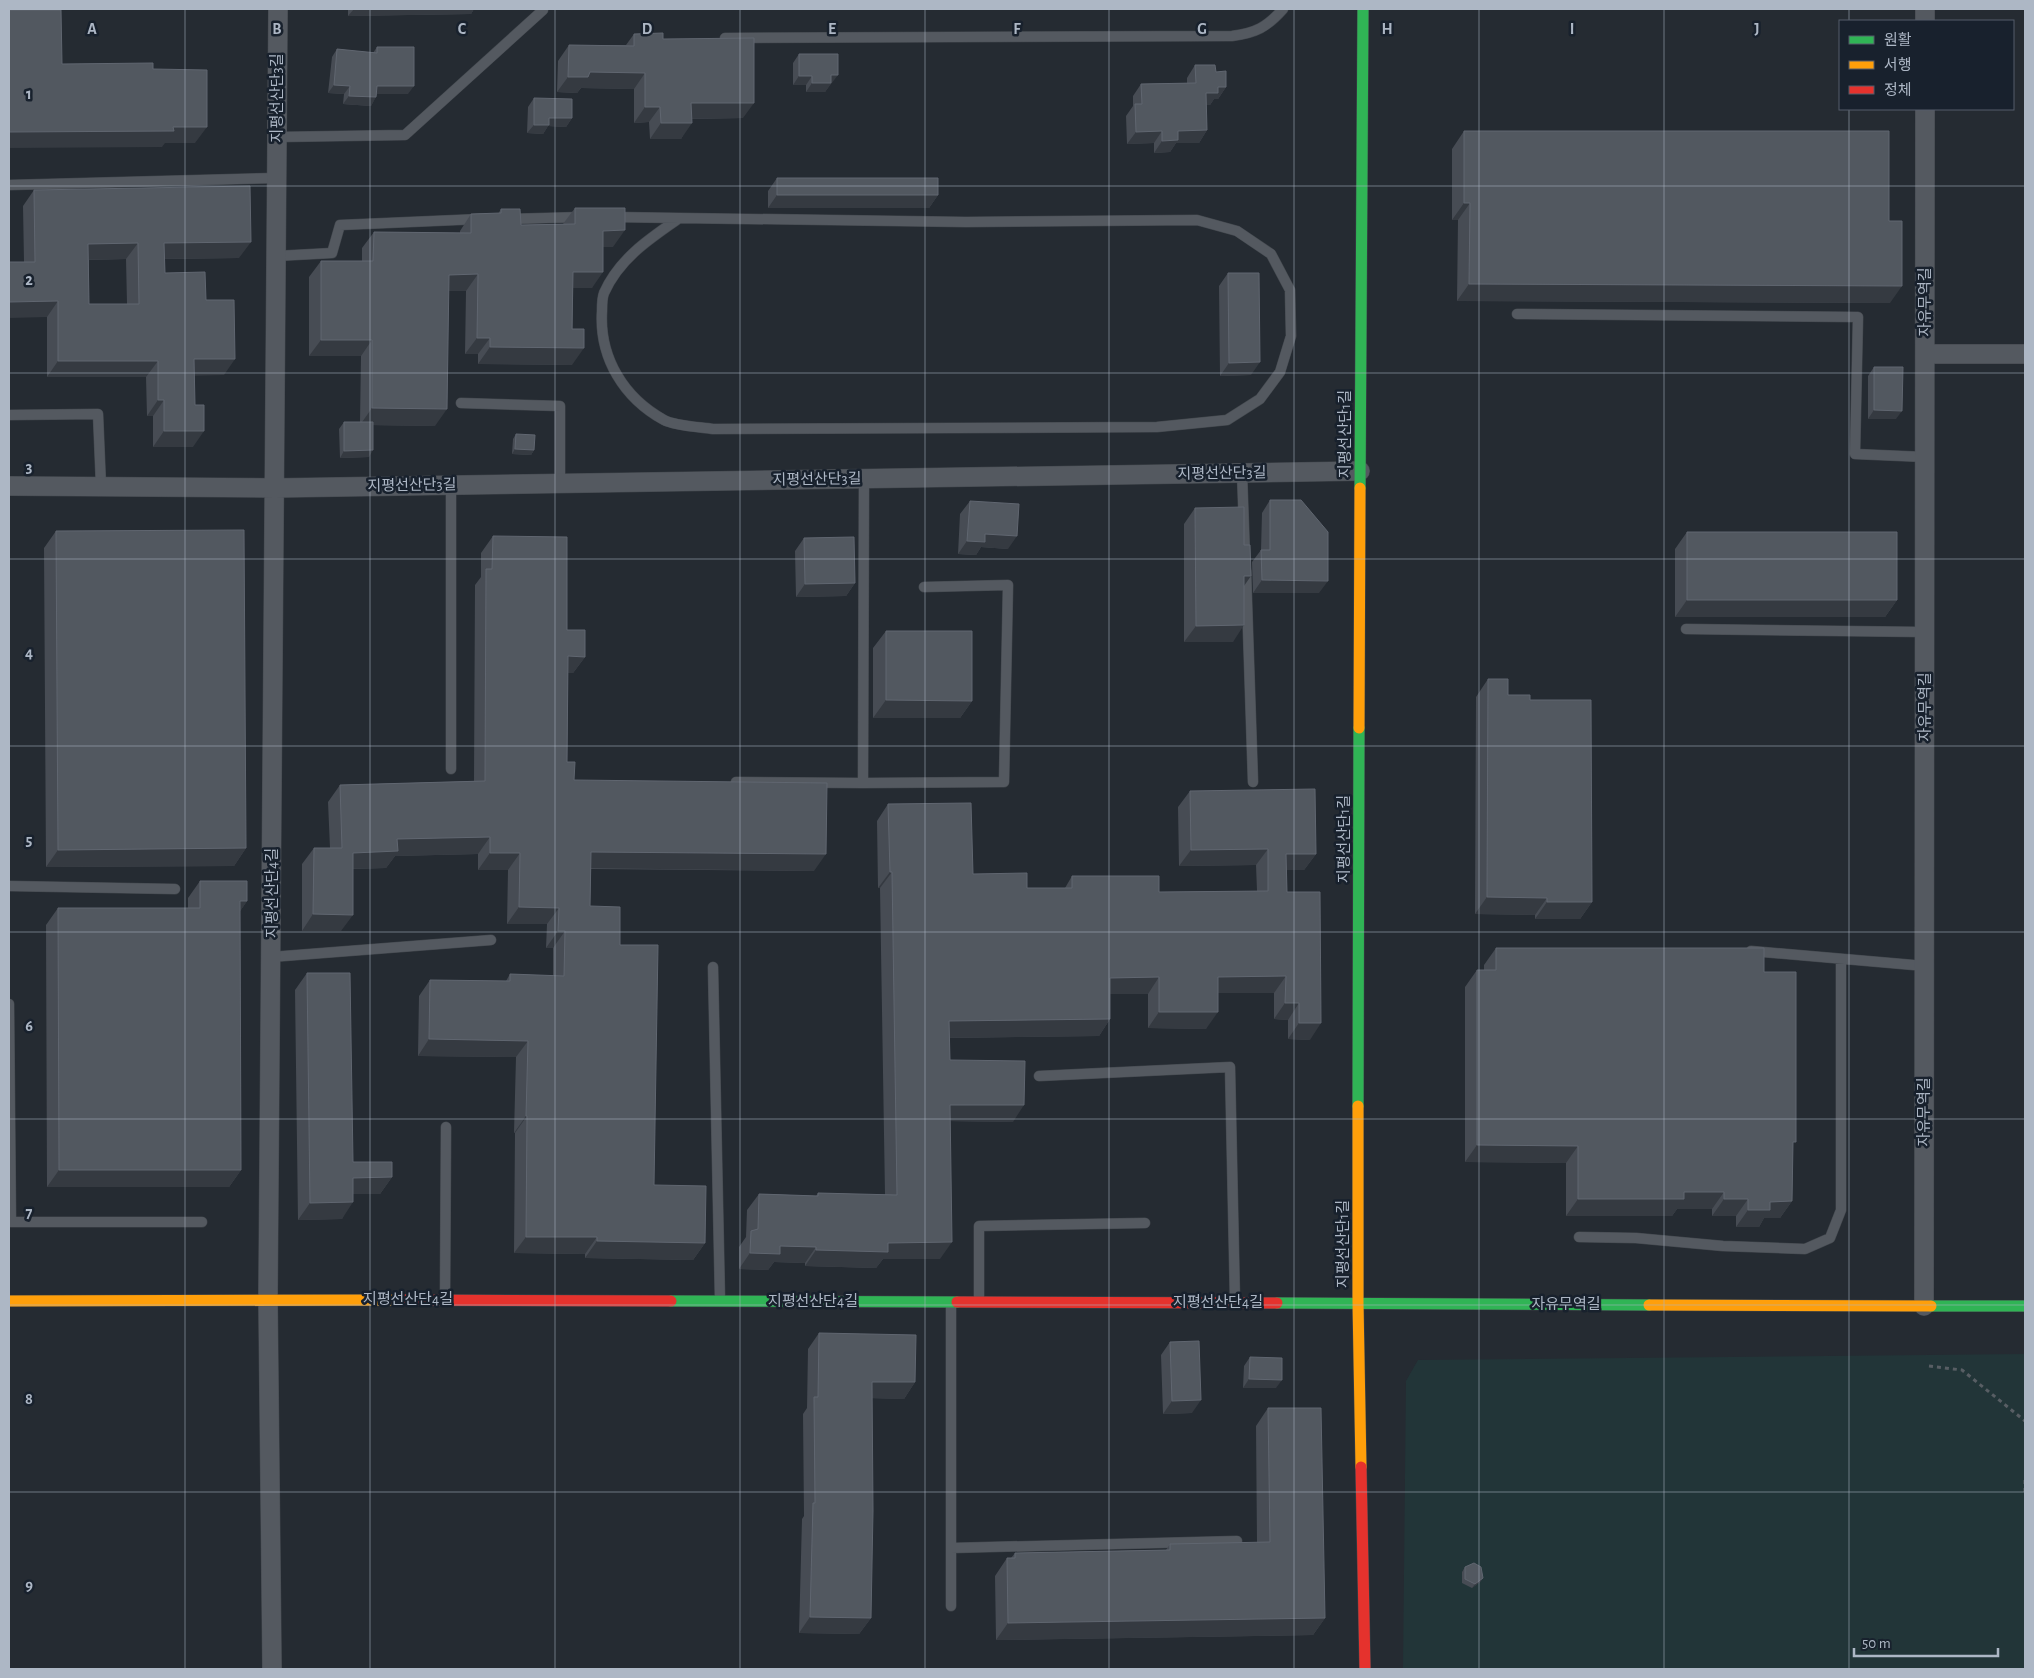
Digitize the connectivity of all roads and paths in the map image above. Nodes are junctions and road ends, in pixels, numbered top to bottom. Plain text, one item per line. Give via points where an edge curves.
1 (278, 9) edge
2 (1283, 9) edge
3 (1363, 9) edge
4 (543, 10) dead end
5 (725, 38) edge
6 (1925, 110) edge
7 (277, 136) junction
8 (277, 178) junction
9 (9, 185) edge
10 (678, 218) junction
11 (276, 256) junction
12 (1517, 314) dead end
13 (1925, 354) junction
14 (2025, 354) edge
15 (461, 403) dead end
16 (9, 416) edge
17 (1925, 457) junction
18 (1360, 471) junction
19 (1242, 472) junction
20 (864, 478) junction
21 (560, 483) junction
22 (451, 485) junction
23 (9, 486) edge
24 (101, 486) junction
25 (275, 488) junction
26 (924, 587) dead end
27 (1686, 629) dead end
28 (1925, 632) junction
29 (451, 769) dead end
30 (736, 782) edge
31 (1253, 782) dead end
32 (863, 783) junction
33 (9, 886) edge
34 (175, 889) dead end
35 (491, 940) dead end
36 (1738, 950) edge
37 (271, 957) junction
38 (1841, 959) junction
39 (1924, 966) junction
40 (713, 968) dead end
41 (9, 1004) edge
42 (1039, 1076) dead end
43 (446, 1127) dead end
44 (10, 1221) edge
45 (202, 1222) dead end
46 (1145, 1223) dead end
47 (1579, 1237) dead end
48 (268, 1299) junction
49 (445, 1300) junction
50 (9, 1301) edge
51 (720, 1301) junction
52 (951, 1302) junction
53 (979, 1302) junction
54 (1235, 1302) junction
55 (1358, 1303) junction
56 (1924, 1306) junction
57 (2025, 1306) edge
58 (1929, 1366) dead end
59 (2025, 1421) edge
60 (2025, 1480) edge
61 (2025, 1496) edge
62 (1237, 1540) dead end
63 (951, 1548) junction
64 (951, 1606) dead end
65 (272, 1669) edge
66 (1365, 1669) edge

1 - 7 street, 지평선산단3길
2 - 5 lane via 1262,28 1232,36
3 - 18 street, 지평선산단1길
4 - 7 lane via 405,135
6 - 13 street, 자유무역길
7 - 8 street, 지평선산단3길
8 - 9 lane
8 - 11 street, 지평선산단3길
10 - 10 lane via 966,222 1197,220 1237,231 1271,254 1290,290 1291,336 1280,372 1260,398 1227,420 1157,427 713,429 666,422 635,400 617,378 606,350 601,322 603,294 618,271 634,250
10 - 11 lane via 498,219 340,225 332,253
11 - 25 street, 지평선산단3길
12 - 17 lane via 1858,317 1855,454
13 - 14 street
13 - 17 street, 자유무역길
15 - 21 lane via 560,406
16 - 24 lane via 98,414
17 - 28 street, 자유무역길
18 - 19 street, 지평선산단3길
18 - 55 street, 지평선산단1길
19 - 20 street, 지평선산단3길
19 - 31 lane
20 - 21 street, 지평선산단3길
20 - 32 lane
21 - 22 street, 지평선산단3길
22 - 25 street, 지평선산단3길
22 - 29 lane
23 - 24 street, 지평선산단3길
24 - 25 street, 지평선산단3길
25 - 37 street, 지평선산단4길
26 - 32 lane via 1008,584 1004,782
27 - 28 lane
28 - 39 street, 자유무역길
30 - 32 lane
33 - 34 lane
35 - 37 lane
36 - 38 lane
37 - 48 street, 지평선산단4길
38 - 39 lane
38 - 47 lane via 1841,1210 1830,1238 1805,1249
39 - 56 street, 자유무역길
40 - 51 lane
41 - 44 lane
42 - 54 lane via 1230,1067
43 - 49 lane
44 - 45 lane
46 - 53 lane via 979,1226
48 - 49 street, 지평선산단4길
48 - 50 street, 지평선산단4길
48 - 65 street
49 - 51 street, 지평선산단4길
51 - 52 street, 지평선산단4길
52 - 53 street, 지평선산단4길
52 - 63 lane
53 - 54 street, 지평선산단4길
54 - 55 street, 지평선산단4길
55 - 56 street, 자유무역길
55 - 66 street, 지평선산단1길
56 - 57 street, 자유무역길
58 - 59 path via 1962,1370
60 - 61 path
62 - 63 lane
63 - 64 lane

